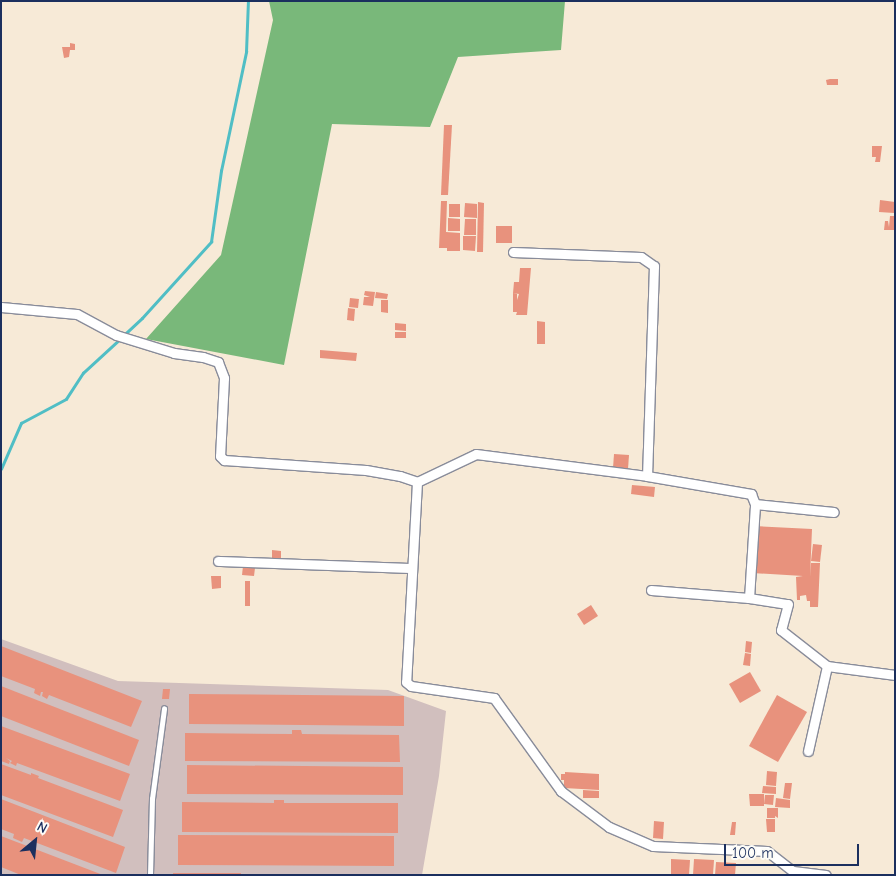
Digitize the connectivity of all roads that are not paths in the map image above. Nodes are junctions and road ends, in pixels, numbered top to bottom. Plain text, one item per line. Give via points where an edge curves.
1 (513, 252) dead end
2 (1, 307) edge
3 (648, 476) junction
4 (417, 482) junction
5 (755, 504) junction
6 (834, 512) dead end
7 (218, 561) dead end
8 (412, 568) junction
9 (651, 590) dead end
10 (749, 598) junction
11 (827, 666) junction
12 (895, 674) edge
13 (164, 709) dead end
14 (808, 751) dead end
15 (150, 875) edge
16 (826, 875) edge

1 - 3 street via 641,257 654,266
2 - 4 street via 77,314 116,335 174,353 218,362 224,378 220,456 224,460 366,470
3 - 4 street via 476,454
3 - 5 street via 751,494
4 - 8 street
5 - 6 street
5 - 10 street
7 - 8 street
8 - 16 street via 406,682 411,686 494,698 561,791 609,827 653,846 767,851 793,871
9 - 10 street
10 - 11 street via 788,604 781,630
11 - 12 street
11 - 14 street
13 - 15 lane via 152,799

